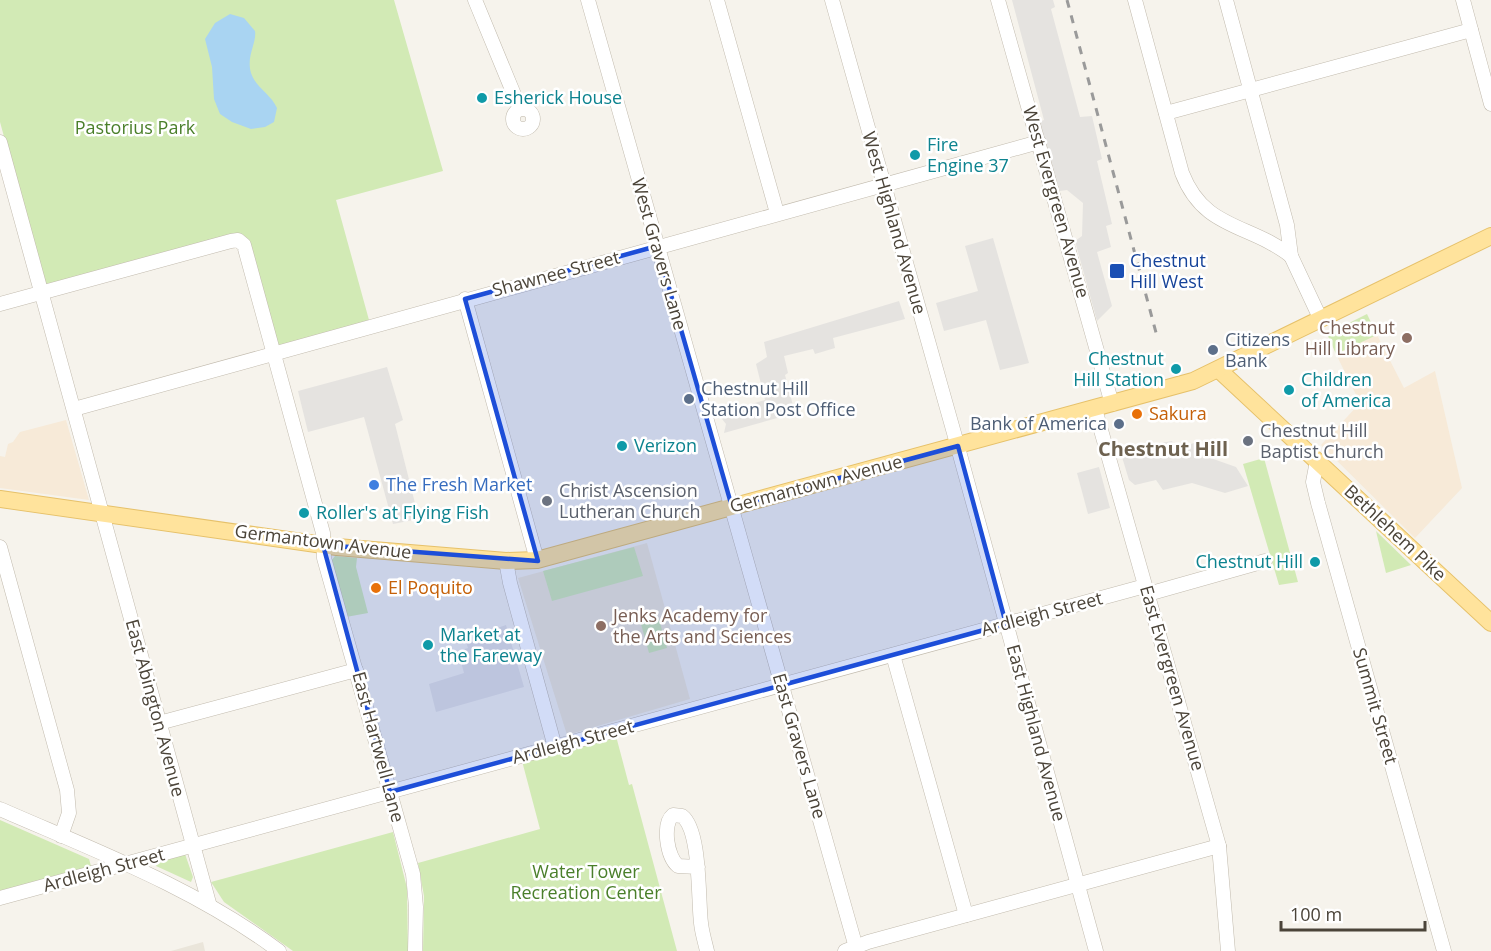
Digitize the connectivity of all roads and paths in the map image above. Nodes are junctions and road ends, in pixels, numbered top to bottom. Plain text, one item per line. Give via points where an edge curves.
1 (475, 0) edge
2 (588, 0) edge
3 (717, 0) edge
4 (832, 0) edge
5 (998, 0) edge
6 (1135, 0) edge
7 (1226, 0) edge
8 (1463, 0) edge
9 (1471, 30) junction
10 (1250, 90) junction
11 (1491, 104) edge
12 (520, 109) dead end
13 (1166, 113) junction
14 (0, 142) edge
15 (1039, 142) junction
16 (884, 184) junction
17 (777, 213) junction
18 (1491, 236) edge
19 (657, 246) junction
20 (1291, 256) junction
21 (42, 293) junction
22 (465, 299) junction
23 (0, 304) edge
24 (1321, 320) junction
25 (276, 353) junction
26 (1219, 370) junction
27 (1112, 404) junction
28 (74, 409) junction
29 (1095, 409) junction
30 (958, 446) junction
31 (1317, 461) junction
32 (0, 499) edge
33 (732, 507) junction
34 (101, 512) junction
35 (323, 545) junction
36 (0, 547) edge
37 (537, 560) junction
38 (506, 561) junction
39 (1265, 561) dead end
40 (1147, 590) junction
41 (1491, 623) edge
42 (1006, 624) junction
43 (893, 655) junction
44 (356, 670) junction
45 (782, 685) junction
46 (159, 723) junction
47 (555, 747) junction
48 (390, 792) junction
49 (0, 809) edge
50 (61, 836) junction
51 (193, 846) junction
52 (1219, 846) junction
53 (125, 864) junction
54 (698, 867) dead end
55 (1077, 885) junction
56 (0, 898) edge
57 (208, 903) junction
58 (966, 915) junction
59 (852, 950) edge
60 (279, 951) edge
61 (416, 951) edge
62 (707, 951) edge
63 (1095, 951) edge
64 (1228, 951) edge
65 (1444, 951) edge

1 - 12 street
2 - 19 street, West Gravers Lane
3 - 17 street
4 - 16 street, West Highland Avenue
5 - 15 street, West Evergreen Avenue
6 - 13 street
7 - 10 street
8 - 9 street
9 - 10 street
9 - 11 street
10 - 13 street
10 - 20 street via 1287,225
13 - 20 street via 1182,173 1196,201 1216,218
14 - 21 street, East Abington Avenue
15 - 16 street, Shawnee Street
15 - 27 street, West Evergreen Avenue
16 - 17 street, Shawnee Street
16 - 30 street, West Highland Avenue
17 - 19 street, Shawnee Street
18 - 24 main road, Germantown Avenue
19 - 22 street, Shawnee Street
19 - 33 street, West Gravers Lane
20 - 24 street
21 - 23 street
21 - 25 street, East Hartwell Lane via 241,241
21 - 28 street, East Abington Avenue
22 - 25 street, Shawnee Street
22 - 37 street
24 - 26 main road, Germantown Avenue
25 - 28 street, Shawnee Street
25 - 35 street, East Hartwell Lane
26 - 27 main road, Germantown Avenue
26 - 31 main road, Bethlehem Pike
27 - 29 main road, Germantown Avenue
28 - 34 street, East Abington Avenue
29 - 30 main road, Germantown Avenue
29 - 40 street, East Evergreen Avenue
30 - 33 main road, Germantown Avenue
30 - 42 street, East Highland Avenue
31 - 41 main road, Bethlehem Pike
31 - 65 street, Summit Street via 1313,482 1318,503
32 - 34 main road, Germantown Avenue
33 - 37 main road, Germantown Avenue
33 - 45 street, East Gravers Lane
34 - 35 main road, Germantown Avenue
34 - 46 street, East Abington Avenue
35 - 38 main road, Germantown Avenue
35 - 44 street, East Hartwell Lane
36 - 50 street via 67,790 69,813
37 - 38 main road, Germantown Avenue
38 - 47 street
39 - 40 street, Ardleigh Street
40 - 42 street, Ardleigh Street
40 - 52 street, East Evergreen Avenue
42 - 43 street, Ardleigh Street
42 - 55 street, East Highland Avenue
43 - 45 street, Ardleigh Street
43 - 58 street
44 - 46 street
44 - 48 street, East Hartwell Lane
45 - 47 street, Ardleigh Street
45 - 59 street, East Gravers Lane
46 - 51 street, East Abington Avenue
47 - 48 street, Ardleigh Street
48 - 51 street, Ardleigh Street
48 - 61 street, East Hartwell Lane via 414,883
49 - 50 street
50 - 53 street
51 - 53 street, Ardleigh Street
51 - 57 street, East Abington Avenue
52 - 55 street
52 - 64 street, East Evergreen Avenue
53 - 56 street, Ardleigh Street
53 - 57 street
54 - 62 street via 700,920
55 - 58 street
55 - 63 street, East Highland Avenue
57 - 60 street
58 - 59 street

